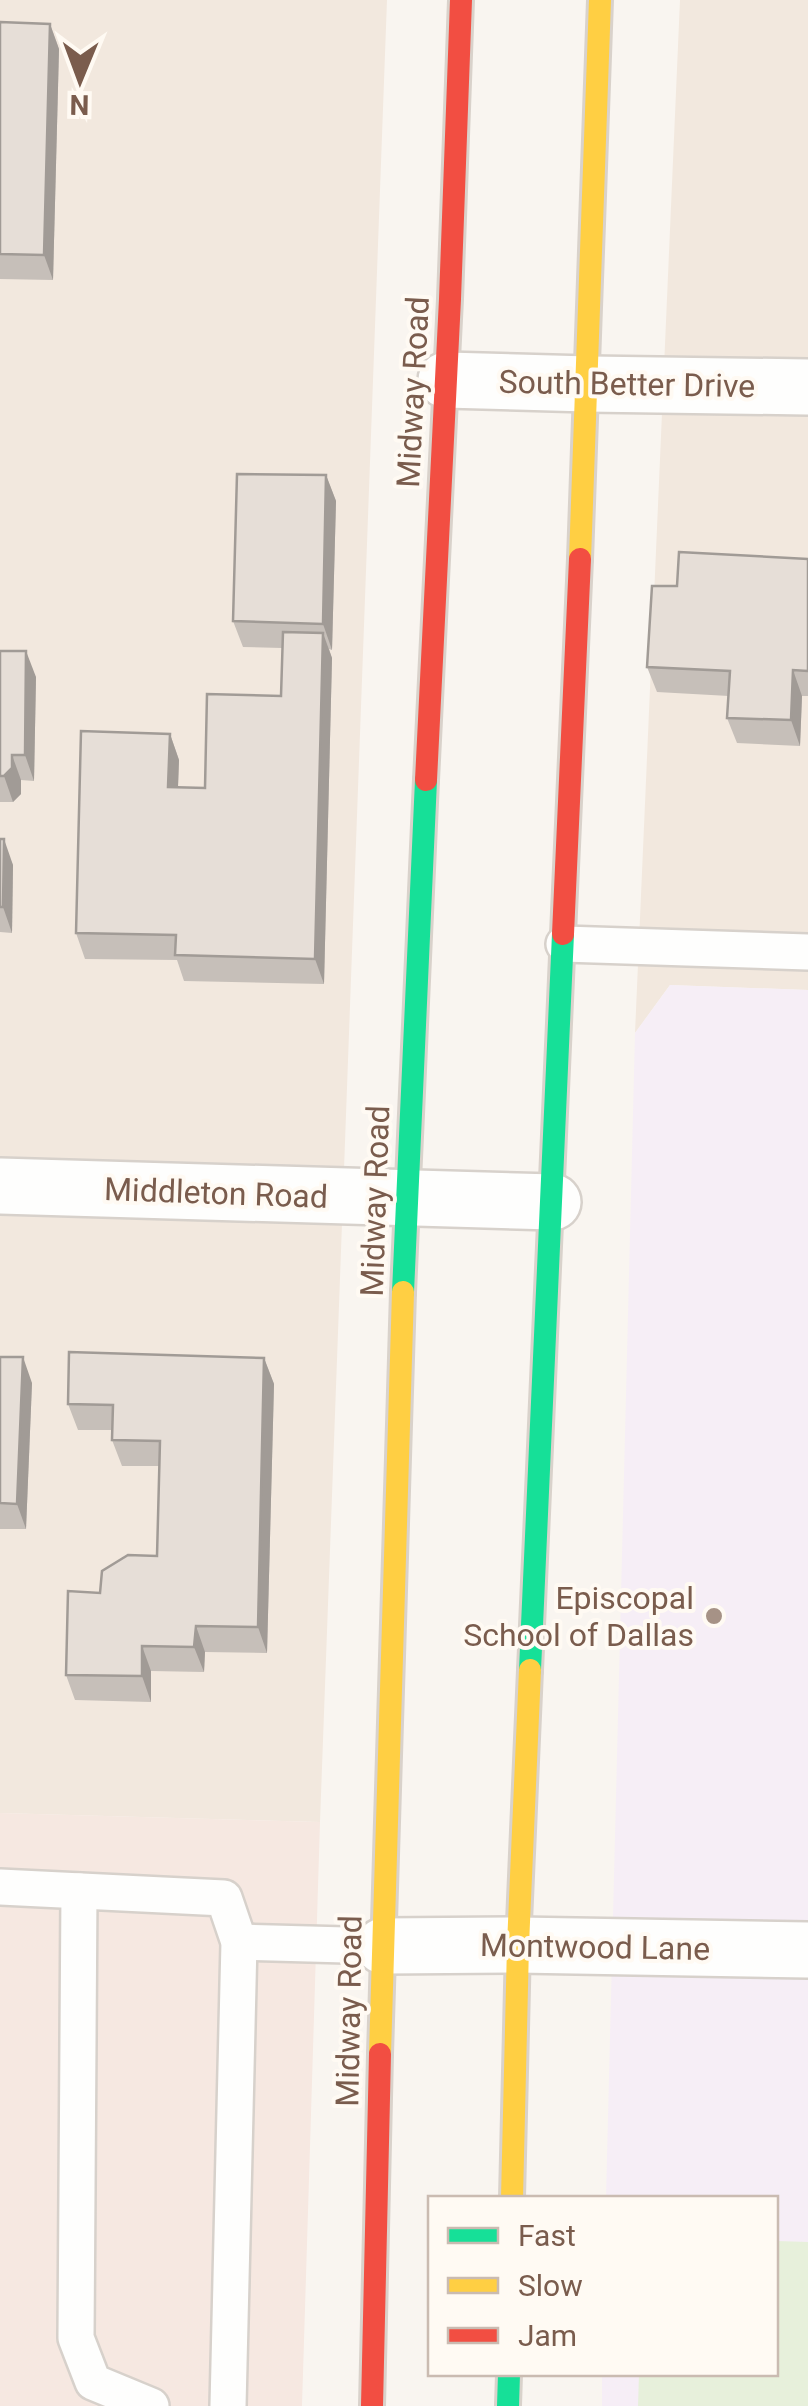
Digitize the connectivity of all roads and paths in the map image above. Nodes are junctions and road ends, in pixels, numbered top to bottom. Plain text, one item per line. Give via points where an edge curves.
1 (461, 0) edge
2 (600, 0) edge
3 (446, 380) junction
4 (588, 384) junction
5 (808, 387) edge
6 (564, 944) junction
7 (808, 952) edge
8 (0, 1186) edge
9 (407, 1198) junction
10 (552, 1202) junction
11 (0, 1887) edge
12 (79, 1891) junction
13 (239, 1942) junction
14 (518, 1945) junction
15 (383, 1946) junction
16 (808, 1950) edge
17 (512, 2196) edge
18 (509, 2376) edge
19 (151, 2406) edge
20 (228, 2406) edge
21 (372, 2406) edge
22 (508, 2406) edge

1 - 3 main road, Midway Road
2 - 4 main road
3 - 4 street, South Better Drive
3 - 9 main road, Midway Road
4 - 5 street, South Better Drive
4 - 6 main road
6 - 7 lane
6 - 10 main road
8 - 9 street, Middleton Road
9 - 10 street, Middleton Road
9 - 15 main road, Midway Road
10 - 14 main road
11 - 12 lane
12 - 13 lane via 224,1898
12 - 19 lane via 76,2338 94,2382
13 - 15 lane
13 - 20 lane
14 - 15 street, Montwood Lane
14 - 16 street, Montwood Lane
14 - 17 main road
15 - 21 main road, Midway Road
18 - 22 main road

